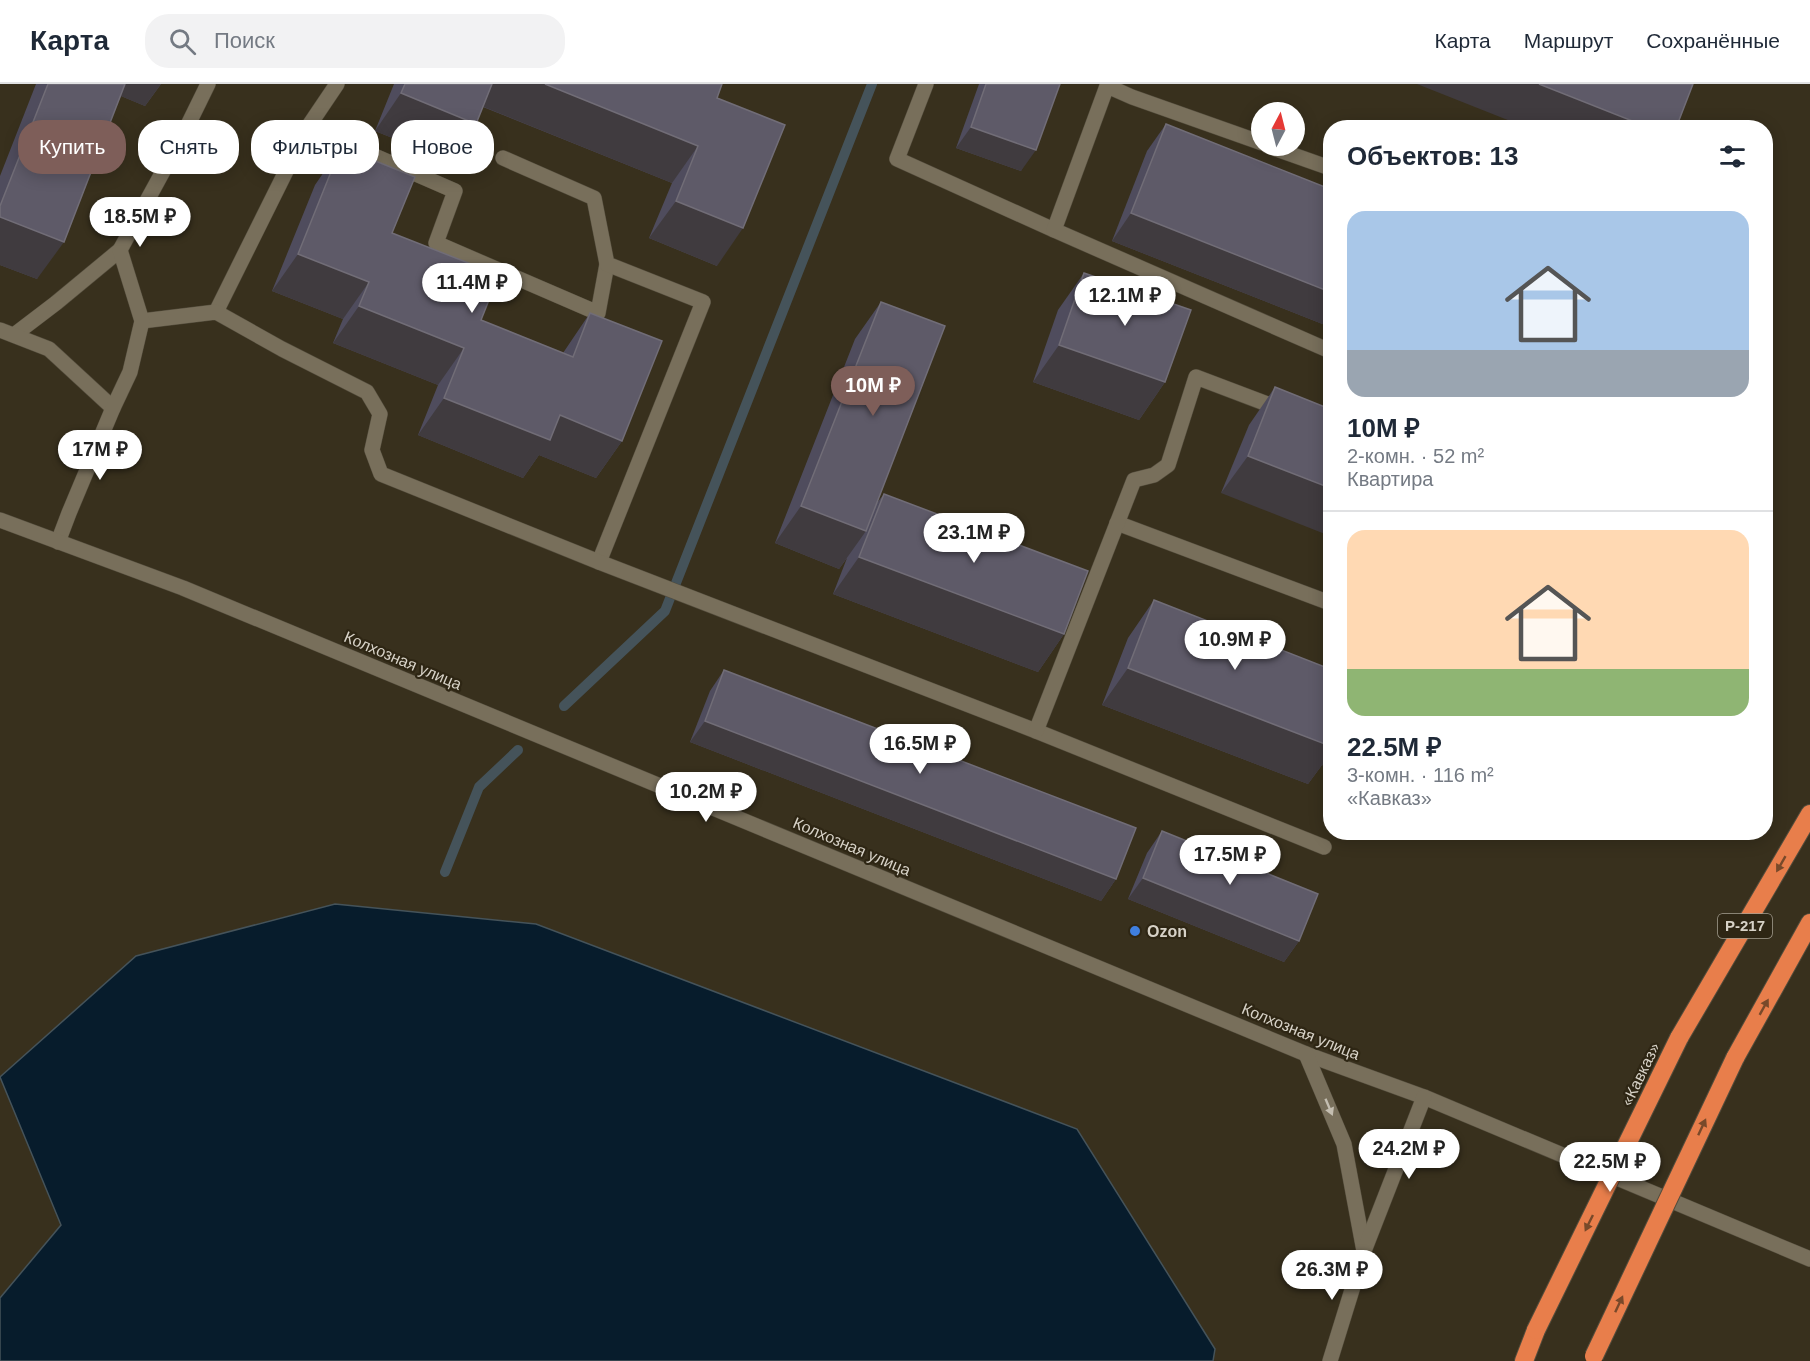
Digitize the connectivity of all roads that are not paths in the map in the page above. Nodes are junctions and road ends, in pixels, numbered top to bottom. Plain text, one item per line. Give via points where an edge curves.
1 (208, 84) edge
2 (337, 84) edge
3 (926, 84) edge
4 (1107, 85) edge
5 (313, 120) edge
6 (1251, 139) edge
7 (1296, 156) edge
8 (379, 158) edge
9 (503, 158) dead end
10 (1323, 166) edge
11 (285, 174) edge
12 (1054, 230) junction
13 (120, 250) junction
14 (607, 264) junction
15 (216, 312) junction
16 (142, 321) junction
17 (7, 332) edge
18 (1323, 348) edge
19 (113, 408) junction
20 (1297, 415) edge
21 (0, 520) edge
22 (1117, 523) junction
23 (58, 542) junction
24 (599, 562) junction
25 (1323, 600) edge
26 (1036, 731) junction
27 (1810, 814) edge
28 (1324, 847) dead end
29 (1810, 923) edge
30 (1306, 1054) junction
31 (1424, 1097) junction
32 (1364, 1251) junction
33 (1810, 1259) edge
34 (1593, 1359) edge
35 (1330, 1361) edge
36 (1524, 1361) edge

1 - 13 street
2 - 5 street
3 - 12 street via 897,159
4 - 6 street
4 - 12 street
7 - 10 street
8 - 14 street via 455,191 436,243 598,313
9 - 14 street via 594,198
11 - 15 street
12 - 18 street
13 - 16 street
13 - 17 street via 56,303
14 - 24 street via 703,302
15 - 16 street
15 - 24 street via 367,392 380,414 372,450 381,474
16 - 19 street via 130,372
17 - 19 street via 49,349
19 - 23 street
20 - 22 street via 1196,377 1168,465 1154,475 1134,480
21 - 23 street, Колхозная улица
22 - 25 street
22 - 26 street
23 - 30 street, Колхозная улица via 194,592
24 - 26 street
26 - 28 street
27 -> 36 highway, «Кавказ» / Р-217, bridge via 1679,1038
34 -> 29 highway, bridge via 1735,1058
30 - 31 street, Колхозная улица
30 -> 32 street via 1344,1144
31 - 32 street
31 - 33 street, Колхозная улица
32 - 35 street

